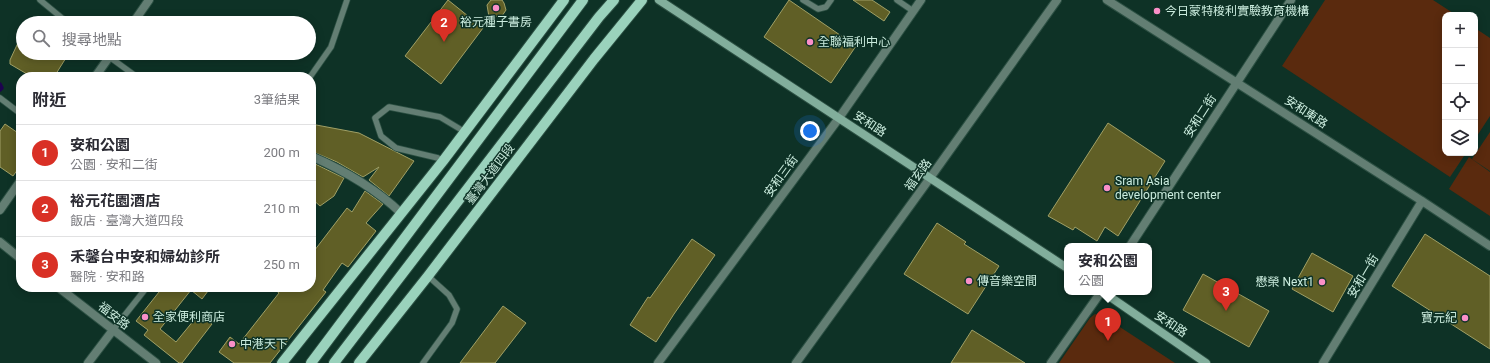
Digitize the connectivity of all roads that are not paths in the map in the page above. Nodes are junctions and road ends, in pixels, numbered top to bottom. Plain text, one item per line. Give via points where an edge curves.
1 (40, 0) edge
2 (149, 0) edge
3 (347, 0) edge
4 (564, 0) edge
5 (583, 0) edge
6 (614, 0) edge
7 (642, 0) edge
8 (658, 0) edge
9 (803, 0) edge
10 (831, 0) edge
11 (897, 0) edge
12 (921, 0) edge
13 (1057, 0) edge
14 (1107, 0) edge
15 (1291, 0) edge
16 (913, 11) junction
17 (59, 16) edge
18 (138, 16) edge
19 (105, 60) edge
20 (116, 60) edge
21 (98, 72) edge
22 (131, 72) edge
23 (314, 72) edge
24 (1236, 82) junction
25 (0, 98) edge
26 (16, 110) edge
27 (839, 118) junction
28 (465, 132) junction
29 (316, 158) edge
30 (443, 161) junction
31 (930, 178) junction
32 (16, 187) edge
33 (1422, 201) junction
34 (0, 210) edge
35 (401, 212) junction
36 (0, 242) edge
37 (1132, 243) edge
38 (1490, 246) edge
39 (16, 255) edge
40 (1064, 266) edge
41 (428, 276) junction
42 (64, 292) edge
43 (143, 292) edge
44 (1100, 295) edge
45 (1106, 295) edge
46 (113, 330) junction
47 (88, 363) edge
48 (156, 363) edge
49 (282, 363) edge
50 (310, 363) edge
51 (334, 363) edge
52 (359, 363) edge
53 (424, 363) edge
54 (658, 363) edge
55 (796, 363) edge
56 (1051, 363) edge
57 (1206, 363) edge
58 (1323, 363) edge

1 - 17 lane
2 - 18 street
3 - 23 lane via 331,47
4 - 28 main road
5 - 50 main road
6 - 51 main road, 臺灣大道四段
7 - 41 main road, 臺灣大道四段
8 - 27 main road, 安和路
9 - 10 lane via 818,9 826,7
11 - 16 lane
12 - 16 street, 安和三街
13 - 31 street, 福玄路
14 - 24 street, 安和東路
15 - 24 street, 安和二街
16 - 27 street, 安和三街
19 - 21 street
20 - 22 lane
24 - 33 street, 安和東路
24 - 37 street, 安和二街
25 - 26 lane
27 - 31 main road, 安和路
27 - 54 street, 安和三街
28 - 30 main road
28 - 30 lane via 440,117 389,107 375,118 381,136 396,148
29 - 35 street via 338,167
30 - 35 main road
31 - 40 main road, 安和路
31 - 55 street, 福玄路
32 - 34 street
33 - 38 street, 安和東路
33 - 58 street, 安和一街
35 - 49 main road
36 - 39 street
41 - 52 main road, 臺灣大道四段
41 - 53 lane via 449,295 457,309 452,323
42 - 46 street, 福安路
43 - 46 lane
44 - 56 street
45 - 57 main road, 安和路
46 - 47 street
46 - 48 street, 福安路

